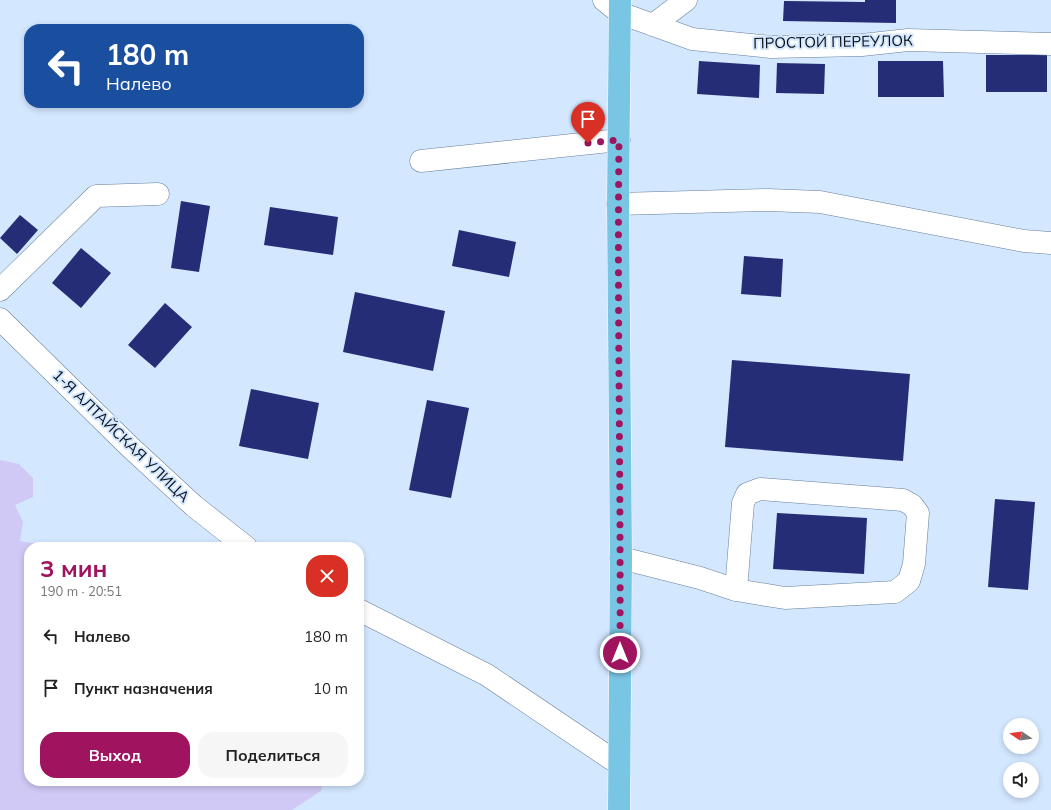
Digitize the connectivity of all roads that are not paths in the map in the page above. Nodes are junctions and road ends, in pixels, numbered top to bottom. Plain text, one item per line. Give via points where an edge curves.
1 (686, 0) edge
2 (615, 4) edge
3 (653, 25) junction
4 (1051, 44) edge
5 (619, 140) junction
6 (421, 161) dead end
7 (158, 194) dead end
8 (618, 204) junction
9 (1051, 243) edge
10 (0, 290) edge
11 (0, 319) edge
12 (240, 542) edge
13 (621, 558) junction
14 (736, 590) junction
15 (364, 613) edge
16 (619, 764) junction
17 (619, 810) edge

1 - 3 street
2 - 3 street, ПРОСТОЙ ПЕРЕУЛОК
2 - 5 main road
3 - 4 street, ПРОСТОЙ ПЕРЕУЛОК via 692,39 772,47 862,45 908,40
5 - 6 street
5 - 8 main road
7 - 10 street via 96,196
8 - 9 street via 768,200 820,202 1024,241
8 - 13 main road
11 - 12 street, 1-Я АЛТАЙСКАЯ УЛИЦА via 129,446 194,506
13 - 14 street
13 - 16 main road
14 - 14 street via 785,598 895,592 909,581 914,564 918,513 912,505 903,500 760,489 748,494 743,503
15 - 16 street via 487,675
16 - 17 main road

